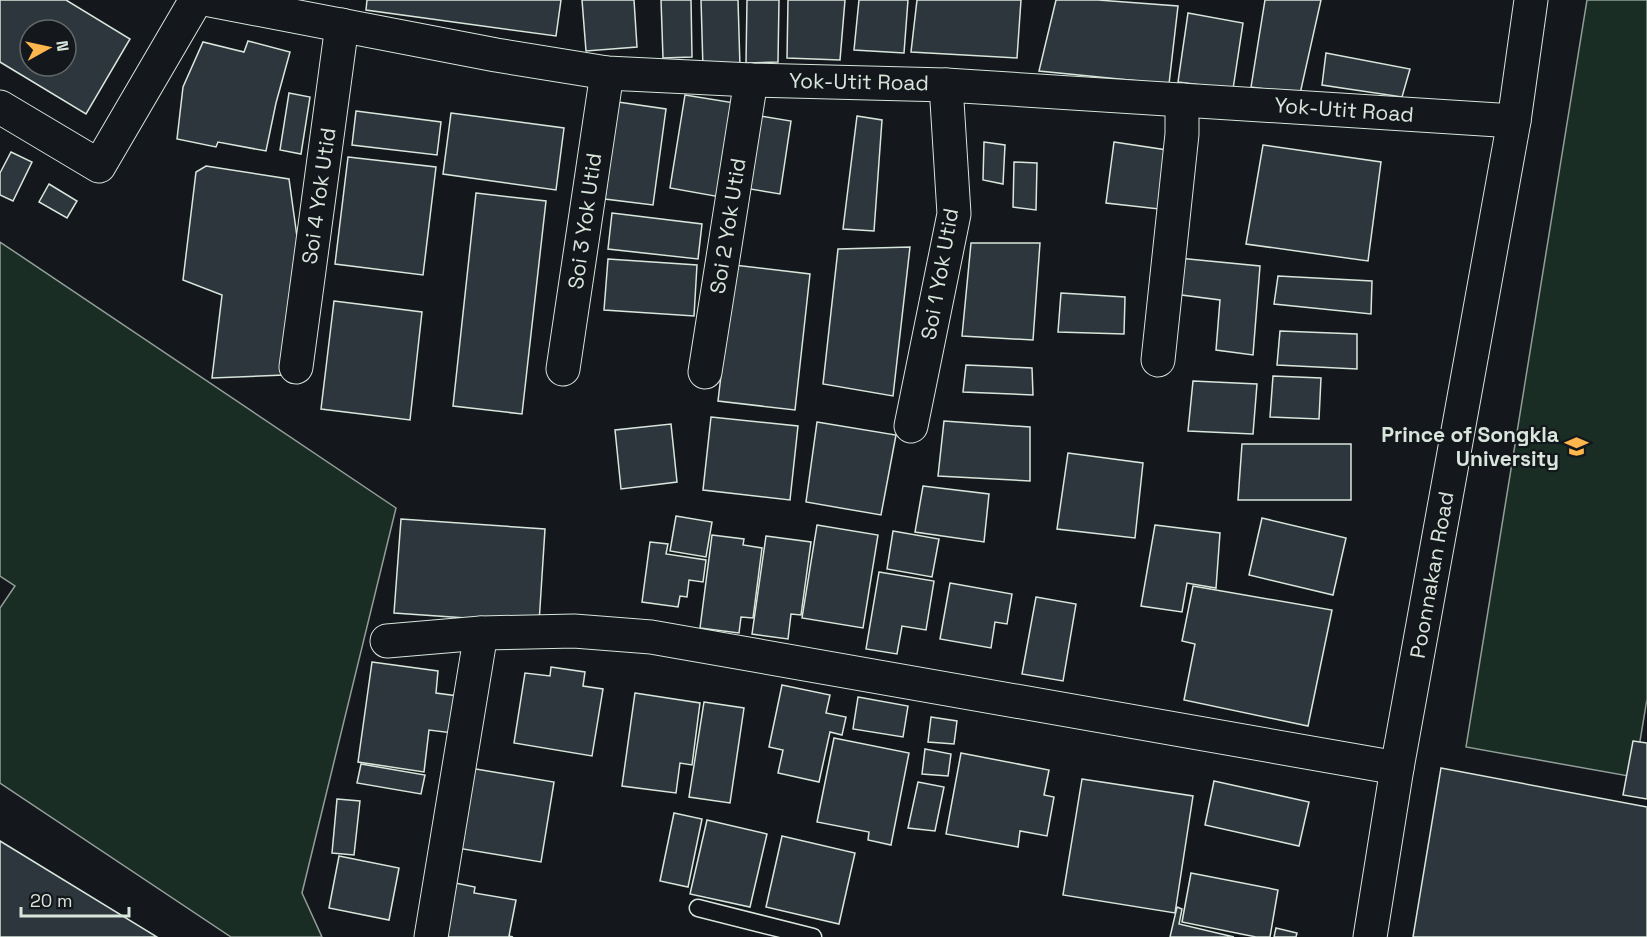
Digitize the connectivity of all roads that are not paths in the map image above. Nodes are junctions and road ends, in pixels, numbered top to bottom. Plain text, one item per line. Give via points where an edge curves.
1 (196, 0) edge
2 (210, 0) edge
3 (1531, 0) edge
4 (342, 25) junction
5 (607, 73) junction
6 (751, 80) junction
7 (946, 85) junction
8 (1182, 100) junction
9 (0, 107) edge
10 (1514, 121) junction
11 (1158, 360) dead end
12 (296, 367) dead end
13 (563, 369) dead end
14 (705, 372) dead end
15 (911, 426) dead end
16 (481, 633) junction
17 (387, 641) dead end
18 (1397, 768) junction
19 (698, 908) dead end
20 (431, 937) edge
21 (813, 937) edge
22 (1370, 937) edge

1 - 9 street via 99,166
2 - 4 street, Yok-Utit Road
3 - 10 street, Poonnakan Road
4 - 5 street, Yok-Utit Road
4 - 12 street, Soi 4 Yok Utid
5 - 6 street, Yok-Utit Road
5 - 13 street, Soi 3 Yok Utid
6 - 7 street, Yok-Utit Road
6 - 14 street, Soi 2 Yok Utid
7 - 8 street, Yok-Utit Road
7 - 15 street, Soi 1 Yok Utid via 954,214
8 - 10 street, Yok-Utit Road
8 - 11 street via 1182,134
10 - 18 street, Poonnakan Road
16 - 17 street
16 - 18 street via 574,631 651,637
16 - 20 street
18 - 22 street, Poonnakan Road
19 - 21 lane

